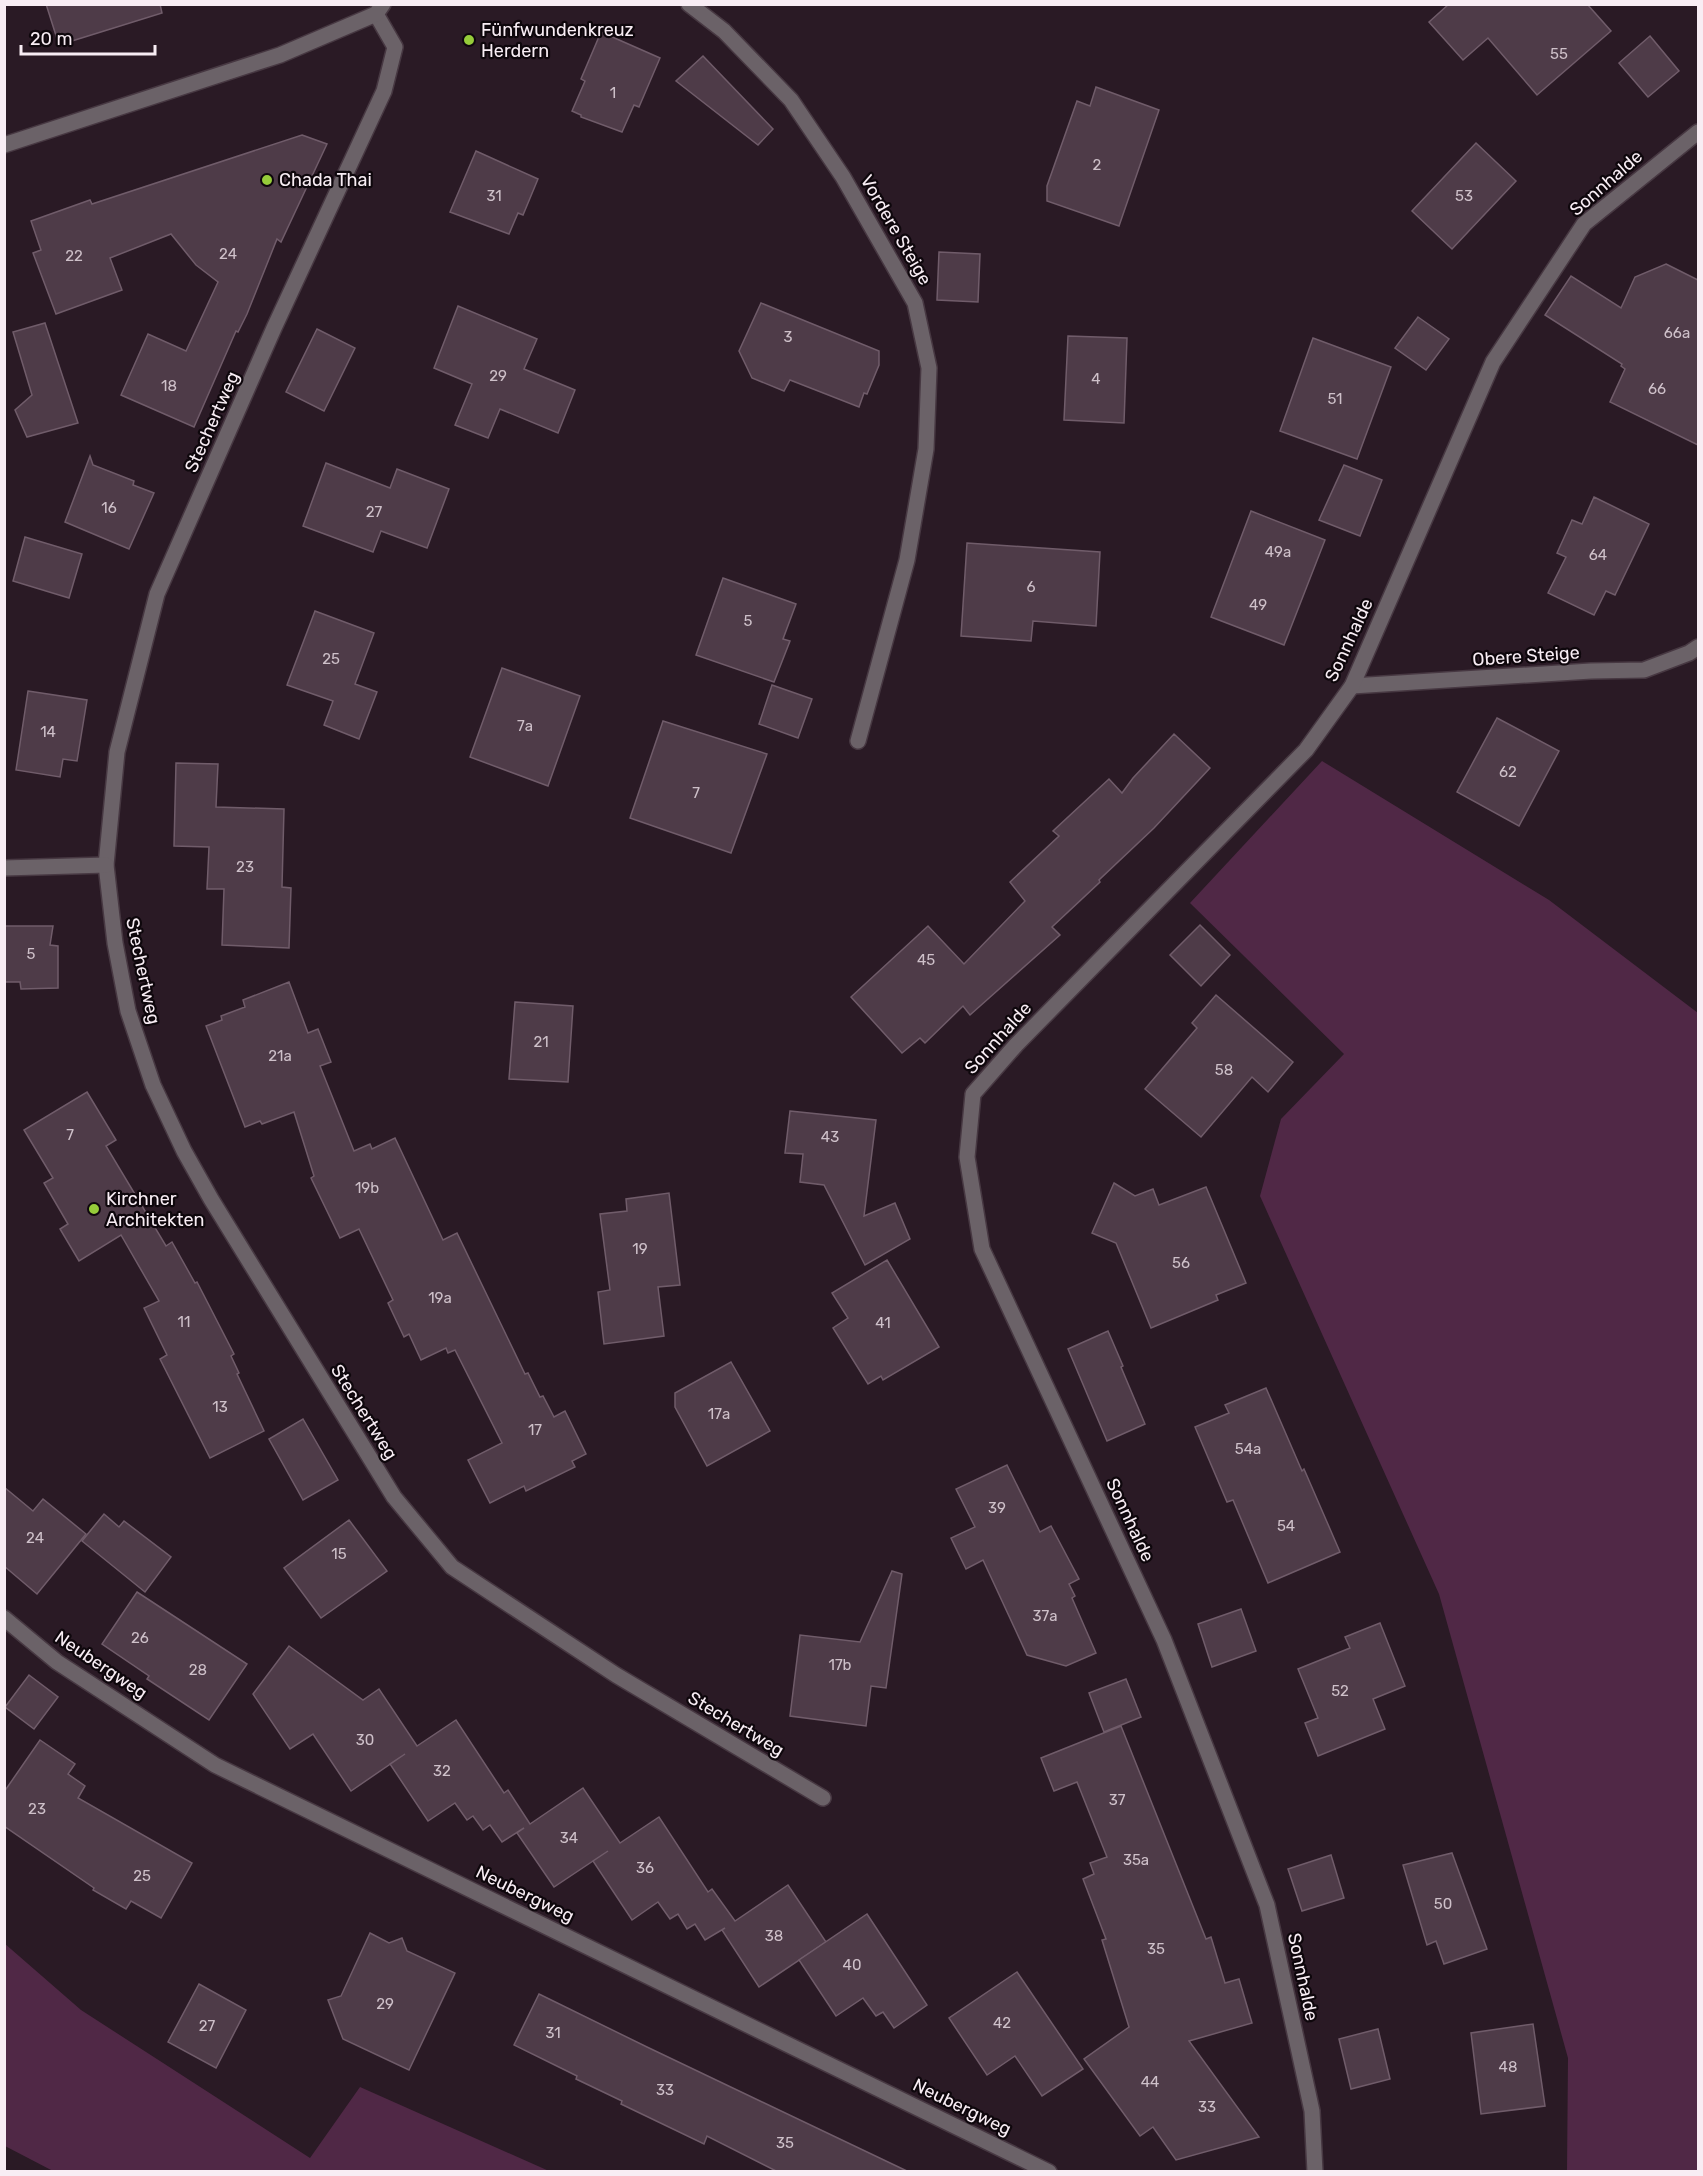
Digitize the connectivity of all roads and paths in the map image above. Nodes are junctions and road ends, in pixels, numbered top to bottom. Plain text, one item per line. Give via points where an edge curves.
1 (689, 4) edge
2 (379, 9) edge
3 (1698, 132) edge
4 (4, 145) edge
5 (1698, 647) edge
6 (1352, 686) junction
7 (858, 741) dead end
8 (106, 865) junction
9 (4, 868) edge
10 (4, 1618) edge
11 (823, 1798) dead end
12 (1049, 2172) edge
13 (1315, 2172) edge

1 - 7 street, Vordere Steige via 724,31 791,100 843,177 915,303 929,368 926,449 907,560
2 - 4 street via 280,55
2 - 8 street, Stechertweg via 395,47 384,92 157,594 117,752
3 - 6 street, Sonnhalde via 1584,224 1492,362
5 - 6 street, Obere Steige via 1644,670
6 - 13 street, Sonnhalde via 1306,750 1016,1045 974,1094 967,1157 982,1249 1164,1640 1267,1905 1312,2111
8 - 9 street
8 - 11 street, Stechertweg via 128,1011 153,1085 211,1199 394,1497 452,1567 616,1675
10 - 12 street, Neubergweg via 57,1662 215,1765

